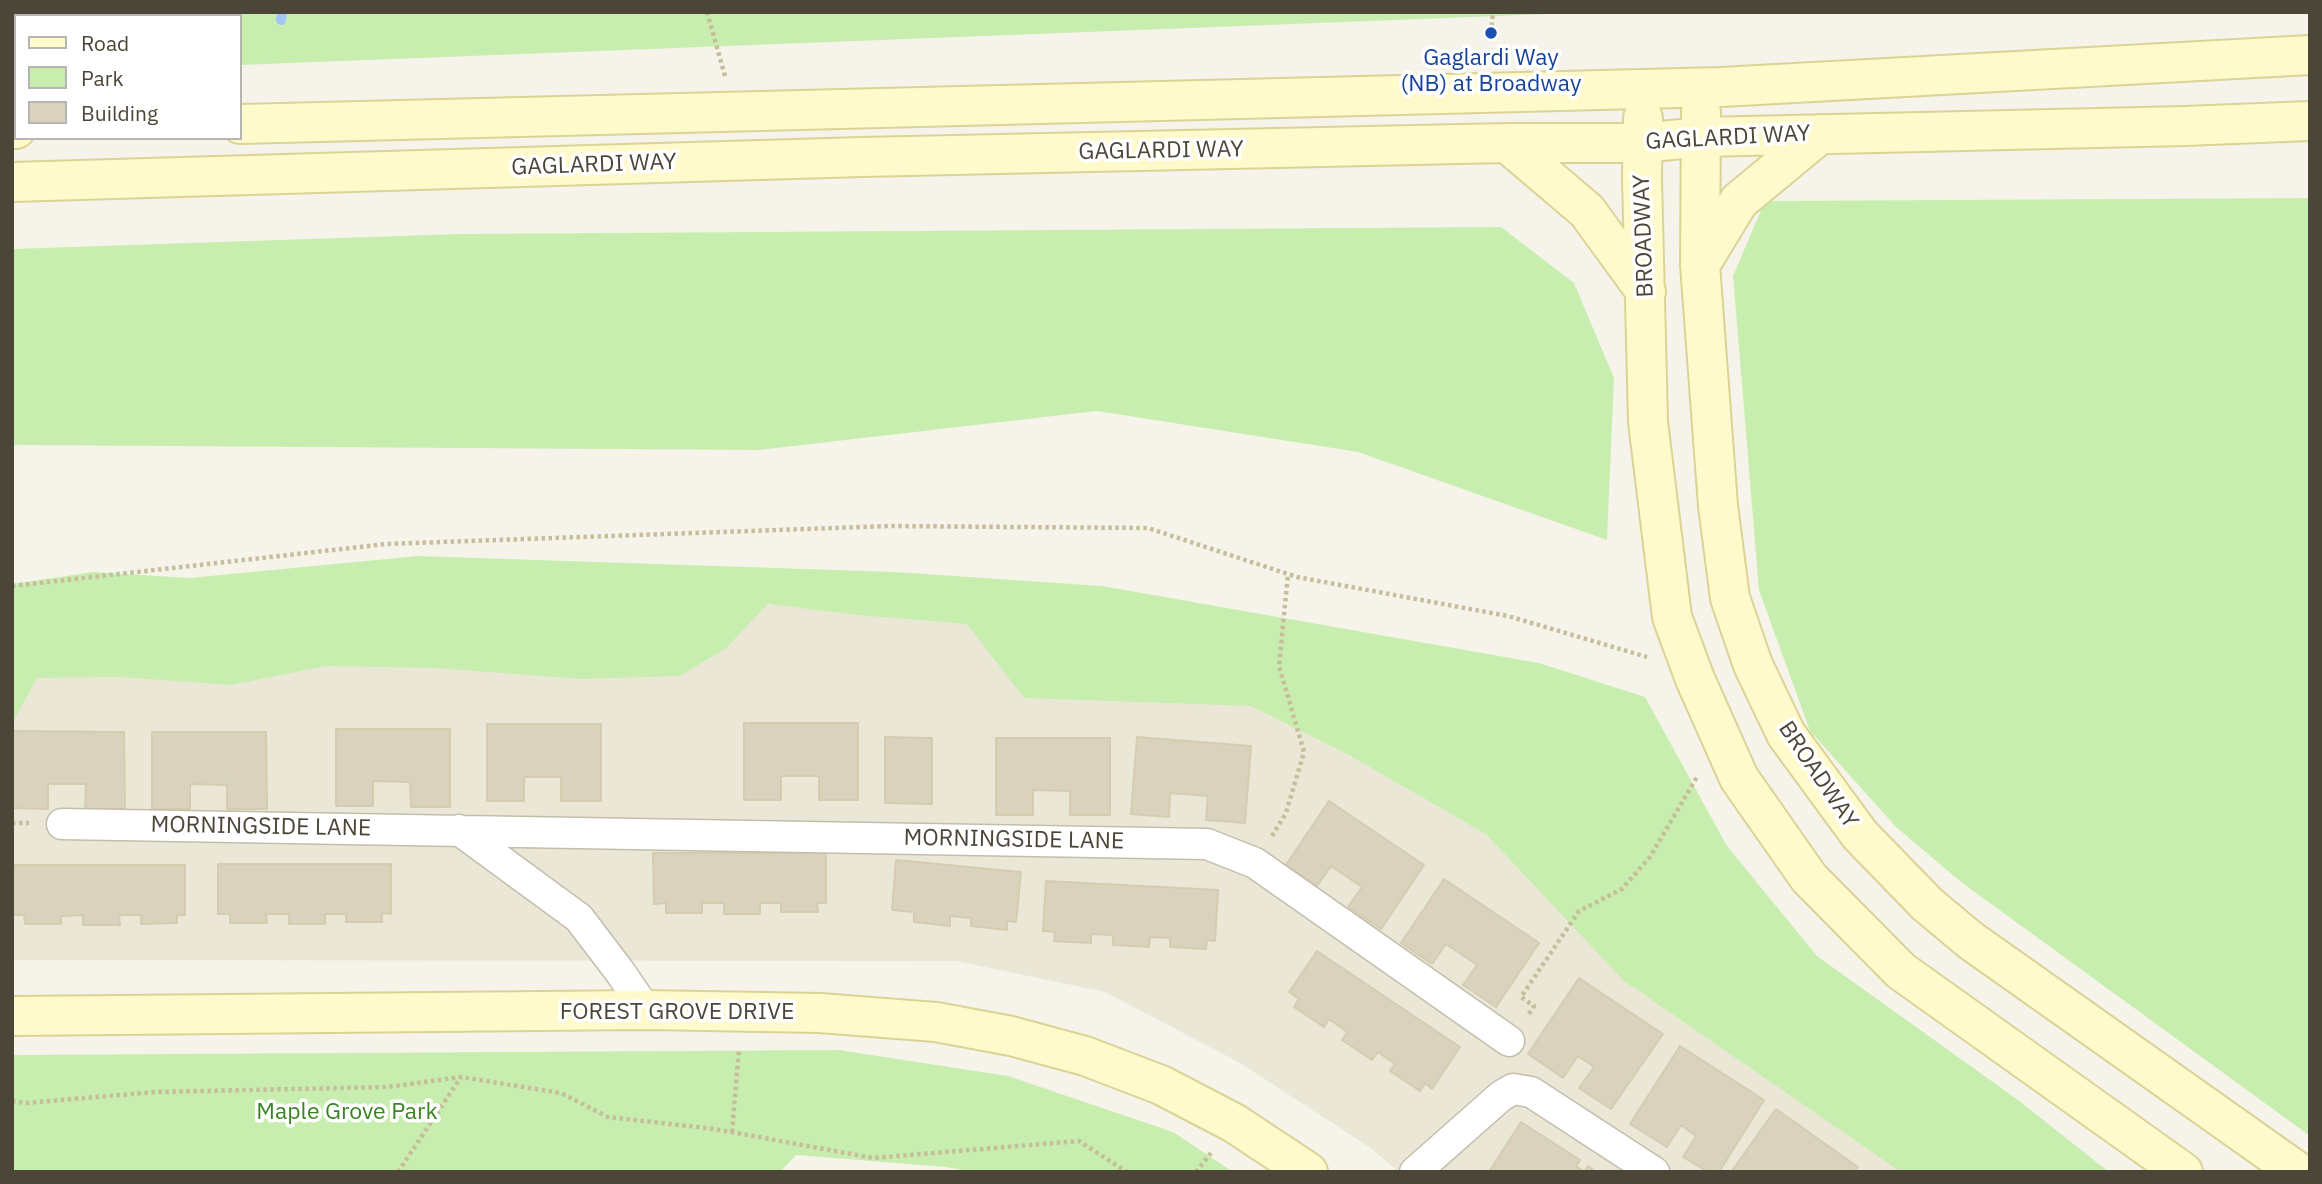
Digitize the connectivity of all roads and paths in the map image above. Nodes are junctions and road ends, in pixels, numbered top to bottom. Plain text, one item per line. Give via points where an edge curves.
1 (707, 12) edge
2 (1493, 12) edge
3 (1491, 33) dead end
4 (2310, 55) edge
5 (1701, 87) junction
6 (1645, 88) junction
7 (734, 111) junction
8 (2310, 121) edge
9 (242, 124) edge
10 (1820, 134) junction
11 (1701, 137) junction
12 (1507, 143) junction
13 (1642, 143) junction
14 (12, 182) edge
15 (1700, 265) junction
16 (1646, 292) junction
17 (1288, 574) junction
18 (12, 586) edge
19 (1647, 658) dead end
20 (1702, 770) dead end
21 (12, 823) edge
22 (30, 823) dead end
23 (62, 824) dead end
24 (459, 831) junction
25 (1255, 863) junction
26 (646, 1010) junction
27 (742, 1011) junction
28 (12, 1016) edge
29 (1509, 1041) joint
30 (461, 1077) junction
31 (12, 1101) edge
32 (732, 1132) junction
33 (398, 1172) edge
34 (1127, 1172) edge
35 (1308, 1172) edge
36 (1415, 1172) edge
37 (1654, 1172) edge
38 (2183, 1172) edge
39 (2298, 1172) edge

1 - 7 path
2 - 3 path
4 - 5 main road
5 - 6 main road
5 - 11 main road, BROADWAY
6 - 7 main road
6 - 13 main road, BROADWAY
7 - 9 main road
8 - 10 main road, GAGLARDI WAY
10 - 11 main road, GAGLARDI WAY
10 - 15 main road via 1739,201
11 - 13 main road, GAGLARDI WAY
11 - 15 main road, BROADWAY
12 - 13 main road, GAGLARDI WAY
12 - 14 main road, GAGLARDI WAY
12 - 16 main road via 1587,211
13 - 16 main road, BROADWAY
15 - 39 main road, BROADWAY via 1718,506 1730,598 1753,665 1786,734 1860,835 1927,904 1970,940
16 - 38 main road, BROADWAY via 1648,422 1672,617 1739,778 1809,878 1901,971
17 - 18 path via 1148,528 890,526 386,544
17 - 19 path via 1508,616
17 - 25 path via 1279,666 1304,752 1286,813
20 - 29 path via 1650,857 1622,889 1579,911 1521,997 1534,1006
21 - 22 path
23 - 24 street, MORNINGSIDE LANE
24 - 25 street, MORNINGSIDE LANE via 1207,844
24 - 26 street via 579,918
25 - 29 street, MORNINGSIDE LANE
26 - 27 main road, FOREST GROVE DRIVE
26 - 28 main road, FOREST GROVE DRIVE
27 - 32 path
27 - 35 main road, FOREST GROVE DRIVE via 936,1022 1073,1053 1161,1085 1234,1123
30 - 31 path via 388,1087 155,1092
30 - 32 path via 561,1093 608,1117
30 - 33 path
32 - 34 path via 873,1158 1079,1141
36 - 37 street via 1513,1089 1531,1092

